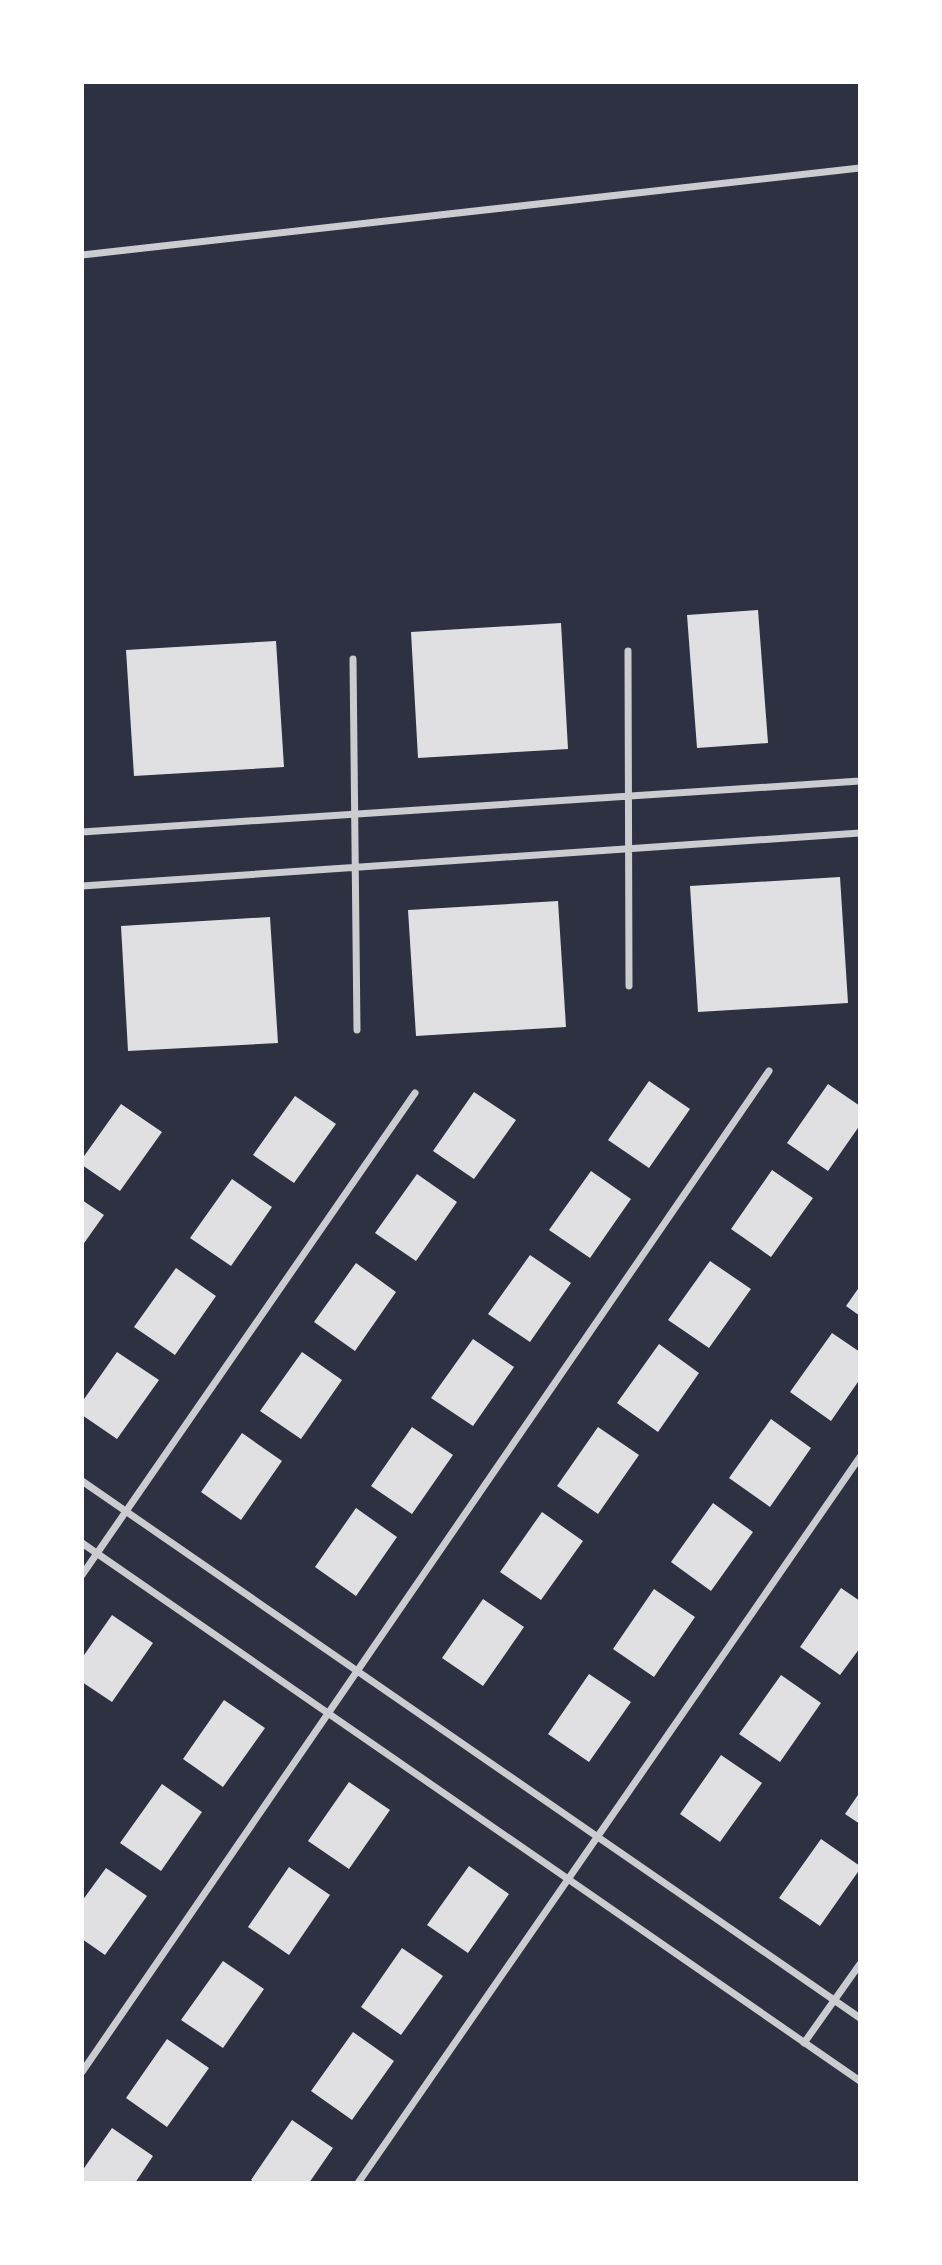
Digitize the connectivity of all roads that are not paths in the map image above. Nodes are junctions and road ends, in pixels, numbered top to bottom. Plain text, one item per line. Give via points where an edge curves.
1 (860, 168) edge
2 (82, 255) edge
3 (628, 651) dead end
4 (353, 659) dead end
5 (860, 781) edge
6 (629, 795) junction
7 (355, 815) junction
8 (82, 832) edge
9 (860, 833) edge
10 (629, 848) junction
11 (356, 867) junction
12 (82, 886) edge
13 (629, 986) dead end
14 (357, 1030) dead end
15 (769, 1071) dead end
16 (415, 1093) dead end
17 (860, 1457) edge
18 (82, 1481) edge
19 (126, 1511) junction
20 (82, 1543) edge
21 (97, 1553) junction
22 (82, 1575) edge
23 (358, 1671) junction
24 (328, 1714) junction
25 (598, 1837) junction
26 (568, 1879) junction
27 (860, 1964) edge
28 (834, 2000) junction
29 (860, 2018) edge
30 (804, 2043) junction
31 (82, 2072) edge
32 (860, 2081) edge
33 (358, 2183) edge

1 - 2 street
3 - 6 street
4 - 7 street
5 - 6 street
6 - 7 street
6 - 10 street
7 - 8 street
7 - 11 street
9 - 10 street
10 - 11 street
10 - 13 street
11 - 12 street
11 - 14 street
15 - 23 street
16 - 19 street
17 - 25 street
18 - 19 street
19 - 21 street
19 - 23 street
20 - 21 street
21 - 22 street
21 - 24 street
23 - 24 street
23 - 25 street
24 - 26 street
24 - 31 street
25 - 26 street
25 - 28 street
26 - 30 street
26 - 33 street
27 - 28 street
28 - 29 street
28 - 30 street
30 - 32 street

